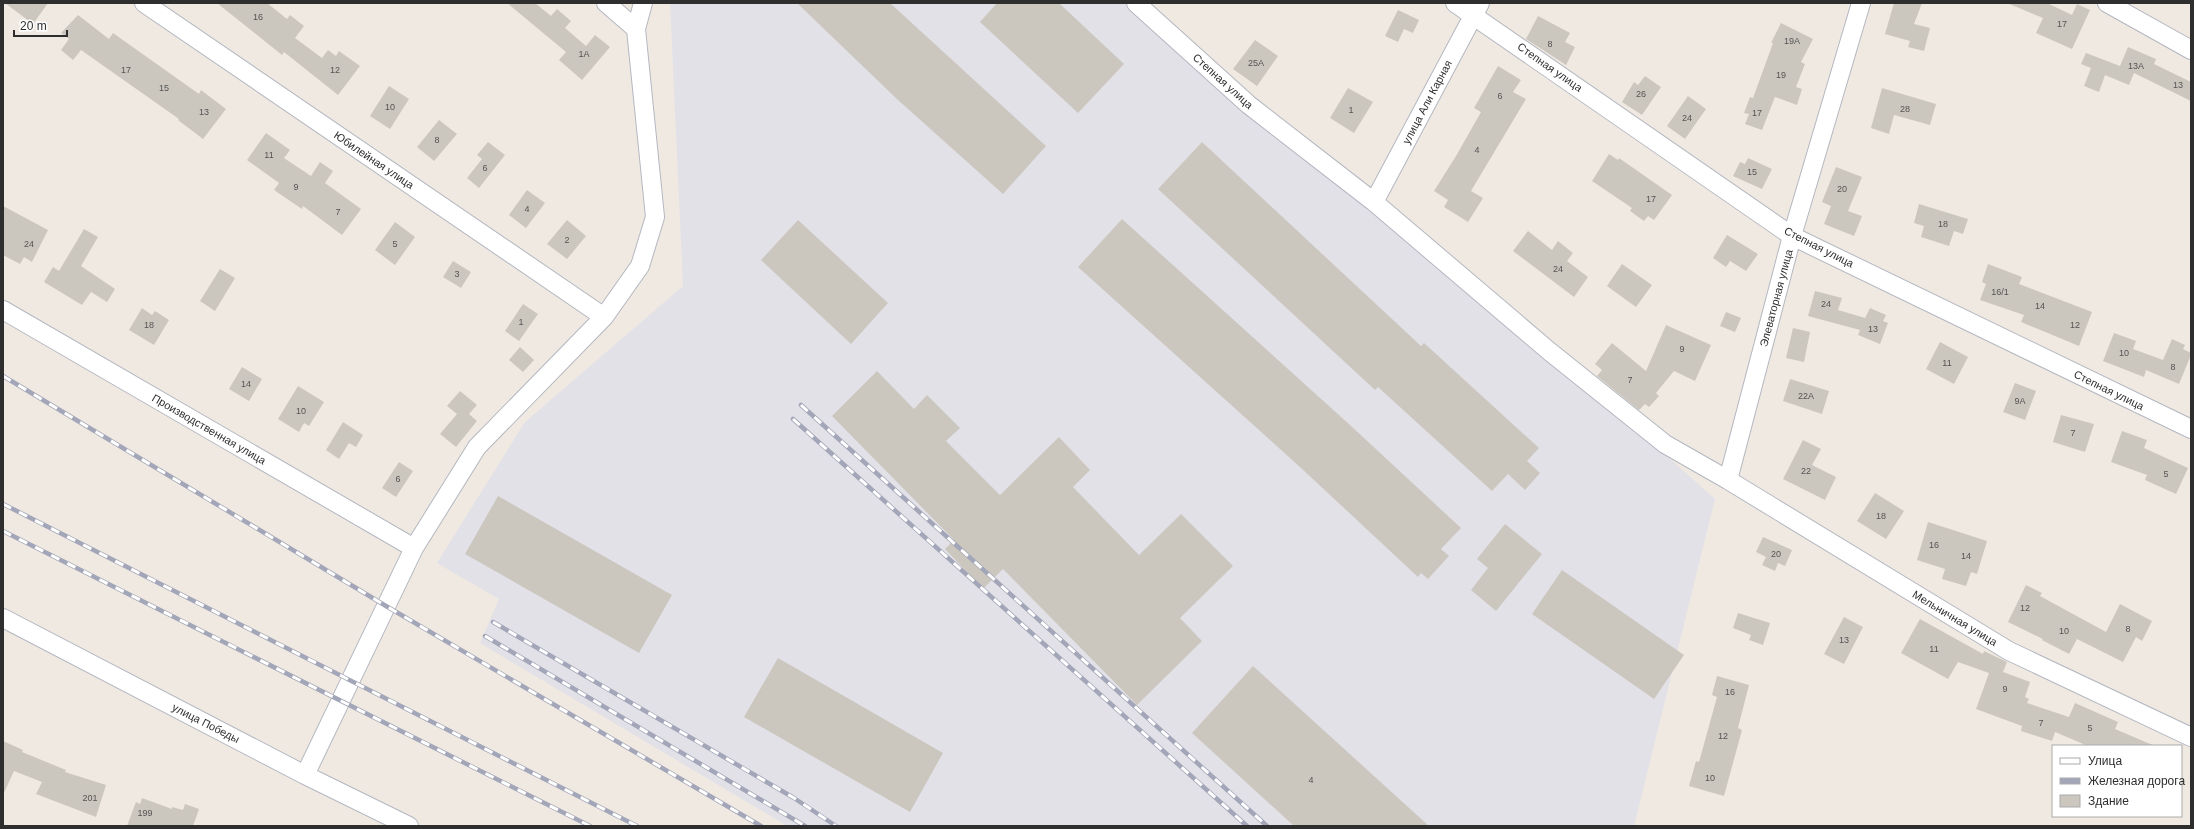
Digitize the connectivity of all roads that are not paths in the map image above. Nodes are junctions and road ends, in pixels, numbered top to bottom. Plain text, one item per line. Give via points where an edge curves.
1 (144, 3) edge
2 (606, 3) edge
3 (642, 3) edge
4 (1136, 3) edge
5 (1455, 3) edge
6 (1861, 3) edge
7 (2107, 3) edge
8 (1477, 9) edge
9 (636, 29) junction
10 (2191, 50) edge
11 (1374, 202) junction
12 (1792, 236) junction
13 (3, 310) edge
14 (604, 317) junction
15 (2191, 429) edge
16 (1728, 480) junction
17 (414, 548) junction
18 (3, 618) edge
19 (2191, 737) edge
20 (305, 775) junction
21 (409, 826) edge

1 - 14 street, Юбилейная улица
2 - 9 street
3 - 9 street
4 - 11 street, Степная улица via 1250,105
5 - 8 street, Степная улица
6 - 12 street, Элеваторная улица
7 - 10 street
8 - 11 street, улица Али Карная
8 - 12 street, Степная улица
9 - 14 street via 655,217 640,266
11 - 16 street, Степная улица via 1549,351 1665,444
12 - 15 street, Степная улица
12 - 16 street, Элеваторная улица
13 - 17 street, Производственная улица
14 - 17 street via 477,446
16 - 19 street, Мельничная улица via 2009,651
17 - 20 street
18 - 20 street, улица Победы
20 - 21 street, улица Победы

